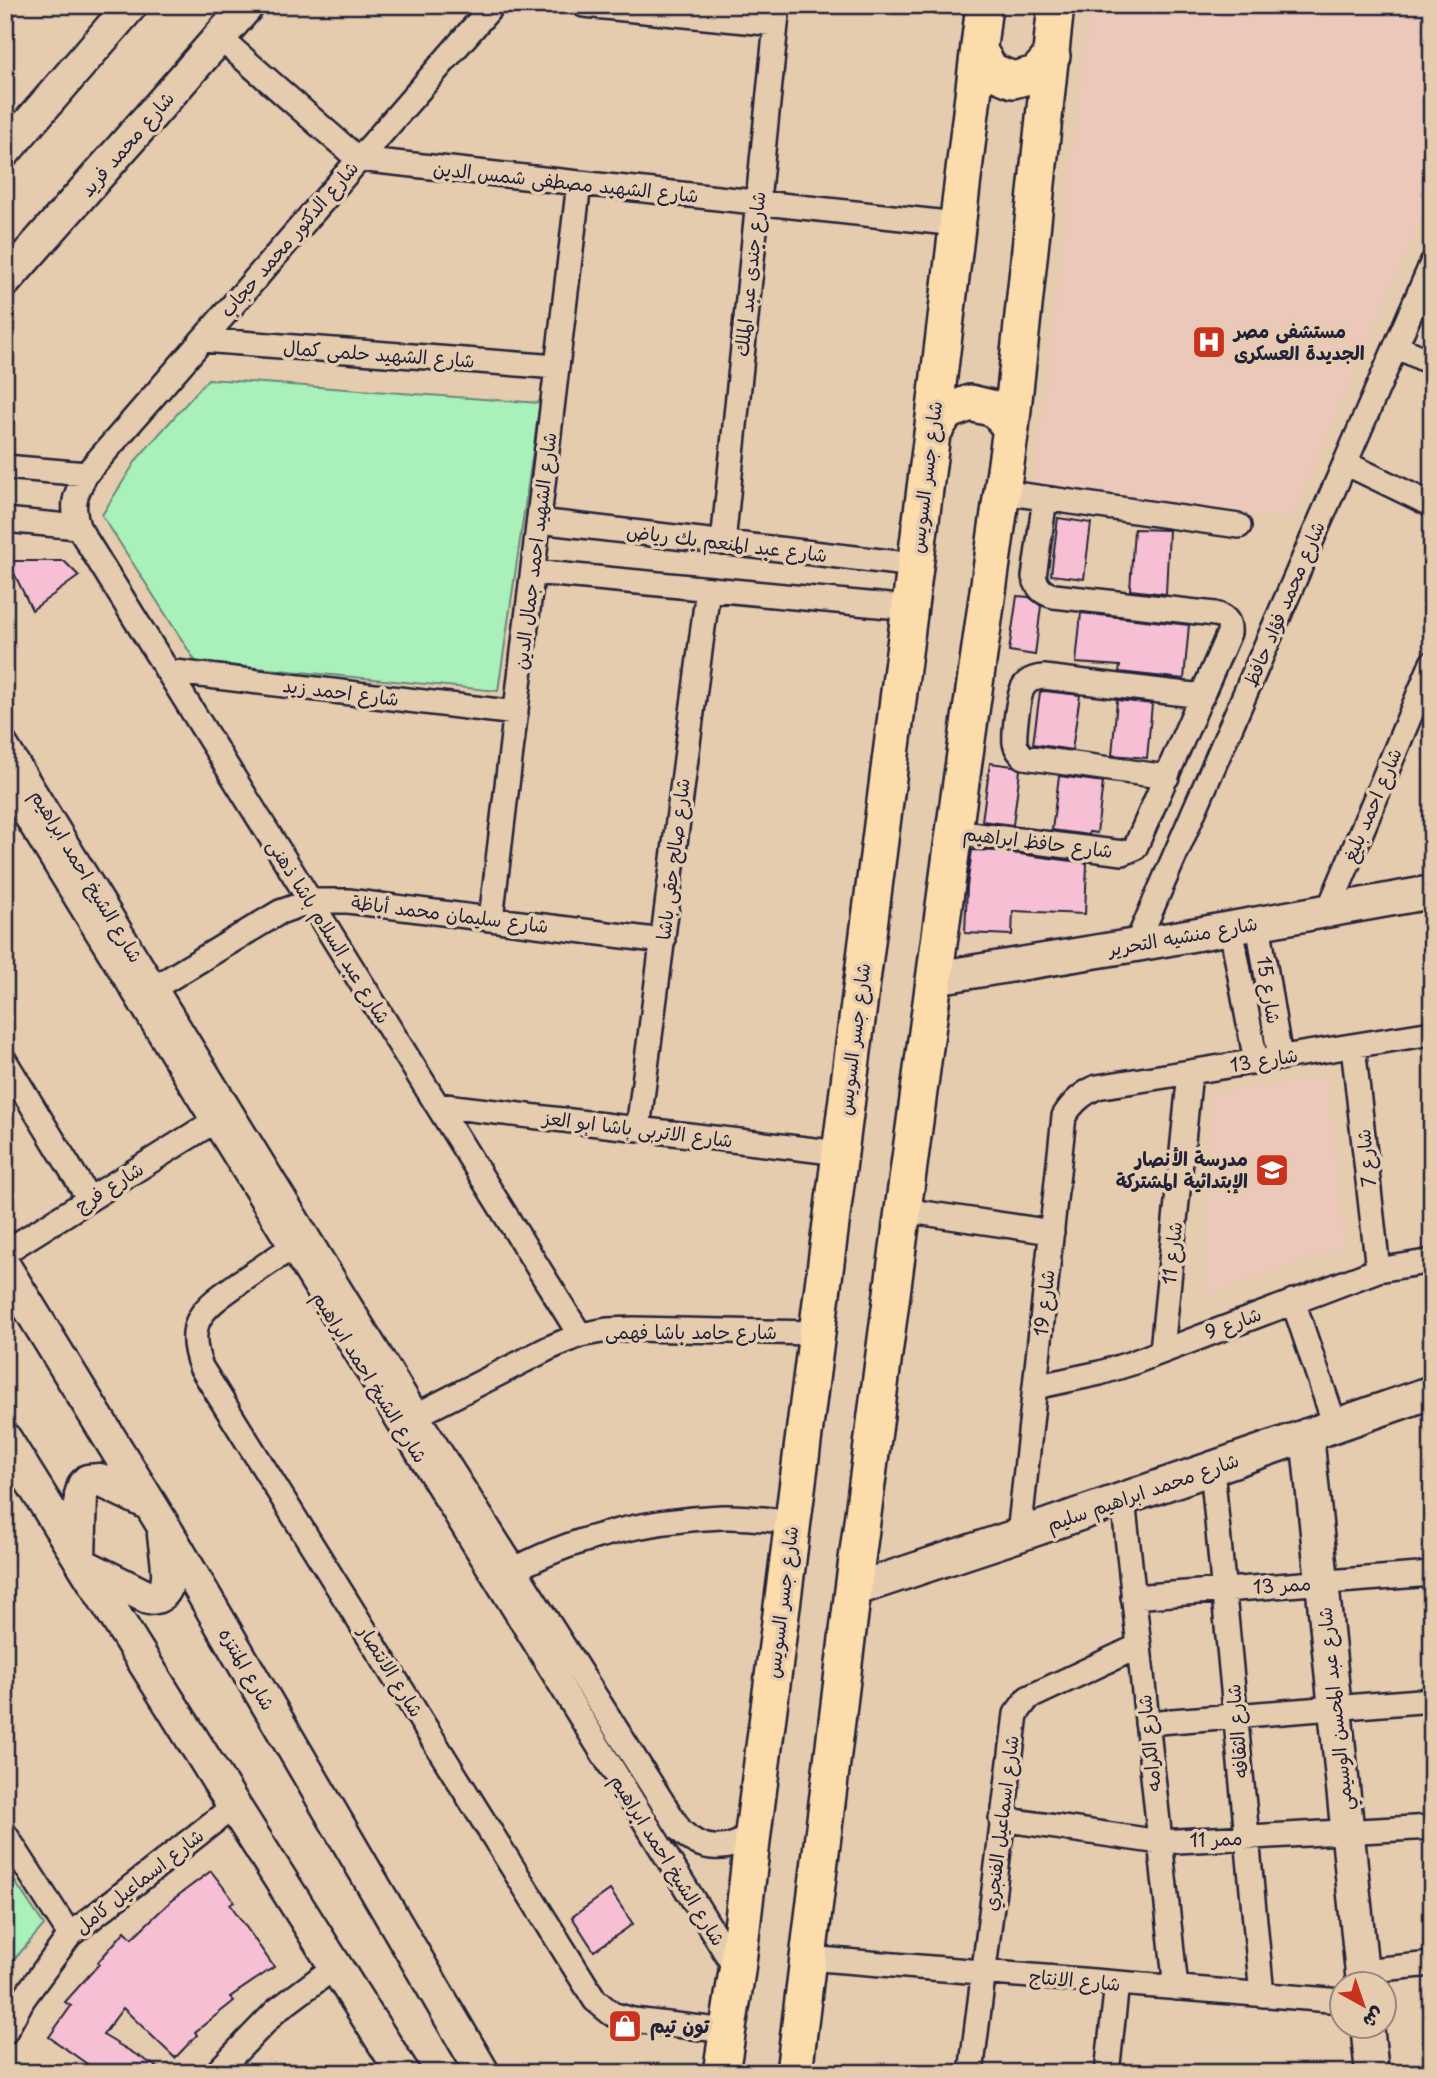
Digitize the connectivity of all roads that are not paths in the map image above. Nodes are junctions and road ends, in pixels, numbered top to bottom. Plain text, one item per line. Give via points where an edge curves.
1 (131, 5) edge
2 (248, 5) edge
3 (493, 5) edge
4 (584, 5) edge
5 (984, 5) edge
6 (1056, 5) edge
7 (777, 15) edge
8 (220, 38) junction
9 (979, 51) junction
10 (1052, 56) junction
11 (5, 151) edge
12 (358, 159) junction
13 (579, 183) junction
14 (757, 202) junction
15 (957, 224) junction
16 (1432, 263) edge
17 (5, 282) edge
18 (202, 340) junction
19 (1396, 346) junction
20 (1432, 363) edge
21 (557, 367) junction
22 (1011, 428) junction
23 (932, 434) junction
24 (1345, 463) junction
25 (5, 467) edge
26 (86, 474) junction
27 (1002, 492) junction
28 (1045, 498) junction
29 (1432, 505) edge
30 (5, 520) edge
31 (539, 521) junction
32 (1239, 526) dead end
33 (78, 527) junction
34 (723, 542) junction
35 (915, 565) junction
36 (533, 572) junction
37 (708, 589) junction
38 (909, 608) junction
39 (1432, 663) edge
40 (167, 671) junction
41 (1202, 696) junction
42 (516, 713) junction
43 (5, 743) edge
44 (1167, 777) junction
45 (5, 783) edge
46 (954, 832) junction
47 (1432, 892) edge
48 (311, 901) junction
49 (1329, 909) junction
50 (491, 919) junction
51 (1245, 925) junction
52 (663, 942) junction
53 (1136, 945) junction
54 (934, 978) junction
55 (146, 993) junction
56 (1432, 1033) edge
57 (1353, 1046) junction
58 (1280, 1058) junction
59 (5, 1061) edge
60 (1256, 1062) junction
61 (1190, 1072) junction
62 (1097, 1087) joint
63 (437, 1105) junction
64 (213, 1122) junction
65 (638, 1129) junction
66 (840, 1153) junction
67 (89, 1199) junction
68 (903, 1210) junction
69 (1052, 1232) junction
70 (291, 1248) junction
71 (5, 1252) edge
72 (1432, 1261) edge
73 (5, 1268) edge
74 (1378, 1270) junction
75 (1293, 1301) junction
76 (817, 1333) junction
77 (580, 1335) junction
78 (1162, 1350) junction
79 (1035, 1387) junction
80 (1432, 1392) edge
81 (417, 1415) junction
82 (1321, 1430) junction
83 (5, 1439) edge
84 (1212, 1468) junction
85 (1123, 1499) junction
86 (156, 1515) junction
87 (793, 1522) junction
88 (1019, 1535) junction
89 (82, 1561) junction
90 (515, 1569) junction
91 (1432, 1574) edge
92 (495, 1581) junction
93 (1322, 1582) junction
94 (853, 1590) junction
95 (1223, 1590) junction
96 (1133, 1597) junction
97 (1139, 1646) junction
98 (1432, 1700) edge
99 (1335, 1708) junction
100 (1235, 1716) junction
101 (1147, 1723) junction
102 (234, 1806) junction
103 (1001, 1819) junction
104 (1432, 1828) edge
105 (1347, 1832) junction
106 (5, 1833) edge
107 (752, 1833) junction
108 (687, 1838) junction
109 (1247, 1838) junction
110 (1160, 1842) junction
111 (671, 1865) junction
112 (70, 1935) junction
113 (807, 1958) junction
114 (1432, 1964) edge
115 (336, 1966) junction
116 (1361, 1969) edge
117 (1398, 1970) edge
118 (737, 1972) junction
119 (982, 1972) junction
120 (1117, 1983) junction
121 (1176, 1988) junction
122 (1262, 1995) junction
123 (14, 1997) edge
124 (1328, 2000) edge
125 (727, 2031) junction
126 (5, 2032) edge
127 (1368, 2039) edge
128 (216, 2073) edge
129 (403, 2073) edge
130 (483, 2073) edge
131 (721, 2073) edge
132 (794, 2073) edge
133 (971, 2073) edge
134 (1107, 2073) edge
135 (1372, 2073) edge

1 - 11 street
2 - 8 street, شارع محمد فريد
3 - 12 street, شارع الدكتور محمد حجاب
4 - 7 street
5 - 9 main road, شارع جسر السويس
6 - 10 main road
7 - 14 street, شارع جندى عبد الملك
8 - 12 street
8 - 17 street, شارع محمد فريد
9 - 10 main road via 991,71 1013,80 1036,74
9 - 15 main road, شارع جسر السويس
10 - 22 main road
12 - 13 street, شارع الشهيد مصطفى شمس الدين
12 - 18 street, شارع الدكتور محمد حجاب
13 - 14 street, شارع الشهيد مصطفى شمس الدين
13 - 21 street, شارع الشهيد احمد جمال الدين
14 - 15 street, شارع الشهيد مصطفى شمس الدين
14 - 34 street, شارع جندى عبد الملك
15 - 23 main road, شارع جسر السويس
16 - 19 street, شارع محمد فؤاد حافظ
18 - 21 street, شارع الشهيد حلمى كمال
18 - 26 street, شارع الدكتور محمد حجاب
19 - 20 street
19 - 24 street, شارع محمد فؤاد حافظ
21 - 31 street, شارع الشهيد احمد جمال الدين
22 - 23 main road via 995,409 970,403 946,412
22 - 27 main road
23 - 35 main road, شارع جسر السويس
24 - 29 street
24 - 53 street, شارع محمد فؤاد حافظ
25 - 26 street
26 - 33 street, شارع الدكتور محمد حجاب via 75,496
27 - 28 street
27 - 46 main road
28 - 32 street
28 - 41 street via 1034,577 1044,593 1224,617 1230,624
30 - 33 street
31 - 34 street, شارع عبد المنعم بك رياض
31 - 36 street, شارع الشهيد احمد جمال الدين
33 - 40 street, شارع عبد السلام باشا ذهنى
34 - 35 street, شارع عبد المنعم بك رياض
35 - 38 main road, شارع جسر السويس
36 - 37 street
36 - 42 street, شارع الشهيد احمد جمال الدين
37 - 38 street
37 - 52 street, شارع صالح حقى باشا
38 - 66 main road, شارع جسر السويس
39 - 49 street, شارع احمد بليغ
40 - 42 street, شارع احمد زيد
40 - 48 street, شارع عبد السلام باشا ذهنى
41 - 44 street
41 - 44 street via 1044,677 1034,678 1020,691 1015,743 1024,757
42 - 50 street, شارع الشهيد احمد جمال الدين
43 - 55 street, شارع الشيخ احمد ابراهيم
44 - 46 street, شارع حافظ ابراهيم via 1139,843 1123,853
45 - 55 street, شارع الشيخ احمد ابراهيم
46 - 54 main road
47 - 49 street, شارع منشيه التحرير
48 - 50 street, شارع سليمان محمد أباظة via 348,901
48 - 55 street, شارع سليمان محمد أباظة via 279,912
48 - 63 street, شارع عبد السلام باشا ذهنى
49 - 51 street, شارع منشيه التحرير
50 - 52 street, شارع سليمان محمد أباظة
51 - 53 street, شارع منشيه التحرير
51 - 58 street, شارع 15
51 - 60 street
52 - 65 street, شارع صالح حقى باشا
53 - 54 street, شارع منشيه التحرير
54 - 68 main road
55 - 64 street, شارع الشيخ احمد ابراهيم
55 - 81 street, شارع الشيخ احمد ابراهيم
56 - 57 street, شارع 13
57 - 58 street, شارع 13
57 - 74 street, شارع 7
58 - 60 street, شارع 13
59 - 67 street
60 - 61 street, شارع 13
61 - 62 street, شارع 13
61 - 78 street, شارع 11
62 - 69 street, شارع 19 via 1078,1098 1065,1116
63 - 65 street, شارع الاتربى باشا ابو العز
63 - 77 street, شارع عبد السلام باشا ذهنى
64 - 67 street, شارع فرج
64 - 70 street, شارع الشيخ احمد ابراهيم
65 - 66 street, شارع الاتربى باشا ابو العز
66 - 76 main road, شارع جسر السويس
67 - 71 street, شارع فرج
68 - 69 street
68 - 94 main road
69 - 79 street, شارع 19
70 - 92 street, شارع الشيخ احمد ابراهيم
70 - 125 street, شارع الانتصار via 201,1314 194,1331 201,1367 595,2000 612,2014 633,2020
72 - 74 street, شارع 9
73 - 86 street, شارع المنتزه
74 - 75 street, شارع 9
75 - 78 street, شارع 9
75 - 82 street
76 - 77 street, شارع حامد باشا فهمى via 634,1329
76 - 87 main road, شارع جسر السويس
77 - 81 street, شارع حامد باشا فهمى
78 - 79 street, شارع 9 via 1100,1373
79 - 88 street, شارع 19
80 - 82 street, شارع محمد ابراهيم سليم
81 - 90 street, شارع الشيخ احمد ابراهيم
82 - 84 street, شارع محمد ابراهيم سليم
82 - 93 street, شارع عبد المحسن الوسيمي
83 - 89 street
84 - 85 street, شارع محمد ابراهيم سليم
84 - 95 street, شارع الثقافه
85 - 88 street, شارع محمد ابراهيم سليم
85 - 96 street, شارع الكرامه
86 - 89 street via 100,1480 88,1481 81,1495
86 - 89 street via 168,1584 160,1597 149,1598
86 - 130 street, شارع المنتزه
87 - 90 street via 725,1517 652,1523 580,1541
87 - 107 main road, شارع جسر السويس
88 - 94 street, شارع محمد ابراهيم سليم
89 - 102 street
90 - 92 street
90 - 108 street, شارع الشيخ احمد ابراهيم
91 - 93 street, ممر 13
92 - 111 street, شارع الشيخ احمد ابراهيم
93 - 95 street, ممر 13
93 - 99 street, شارع عبد المحسن الوسيمي
94 - 113 main road
95 - 96 street, ممر 13
95 - 100 street, شارع الثقافه
96 - 97 street, شارع الكرامه
97 - 101 street, شارع الكرامه
97 - 103 street, شارع اسماعيل الفنجري via 1021,1705 1013,1724
98 - 99 street
99 - 100 street
99 - 105 street, شارع عبد المحسن الوسيمي
100 - 101 street
100 - 109 street, شارع الثقافه
101 - 110 street, شارع الكرامه
102 - 112 street, شارع اسماعيل كامل
102 - 115 street
103 - 110 street, ممر 11
103 - 119 street, شارع اسماعيل الفنجري
104 - 105 street, ممر 11
105 - 109 street, ممر 11
105 - 116 street, شارع عبد المحسن الوسيمي
106 - 112 street
107 - 108 street, شارع الشيخ احمد ابراهيم via 736,1845 717,1848
107 - 118 main road, شارع جسر السويس
108 - 111 street via 684,1858
109 - 110 street, ممر 11
109 - 122 street, شارع الثقافه
110 - 121 street, شارع الكرامه
111 - 118 street, شارع الشيخ احمد ابراهيم
112 - 123 street, شارع اسماعيل كامل
113 - 119 street, شارع الانتاج
113 - 132 main road
114 - 117 street
115 - 128 street via 276,2011
115 - 129 street
118 - 125 main road, شارع جسر السويس
119 - 120 street, شارع الانتاج
119 - 133 street, شارع اسماعيل الفنجري
120 - 121 street, شارع الانتاج
120 - 134 street
121 - 122 street, شارع الانتاج
122 - 124 street, شارع الانتاج
123 - 126 street, شارع اسماعيل كامل
125 - 131 main road, شارع جسر السويس
127 - 135 street

